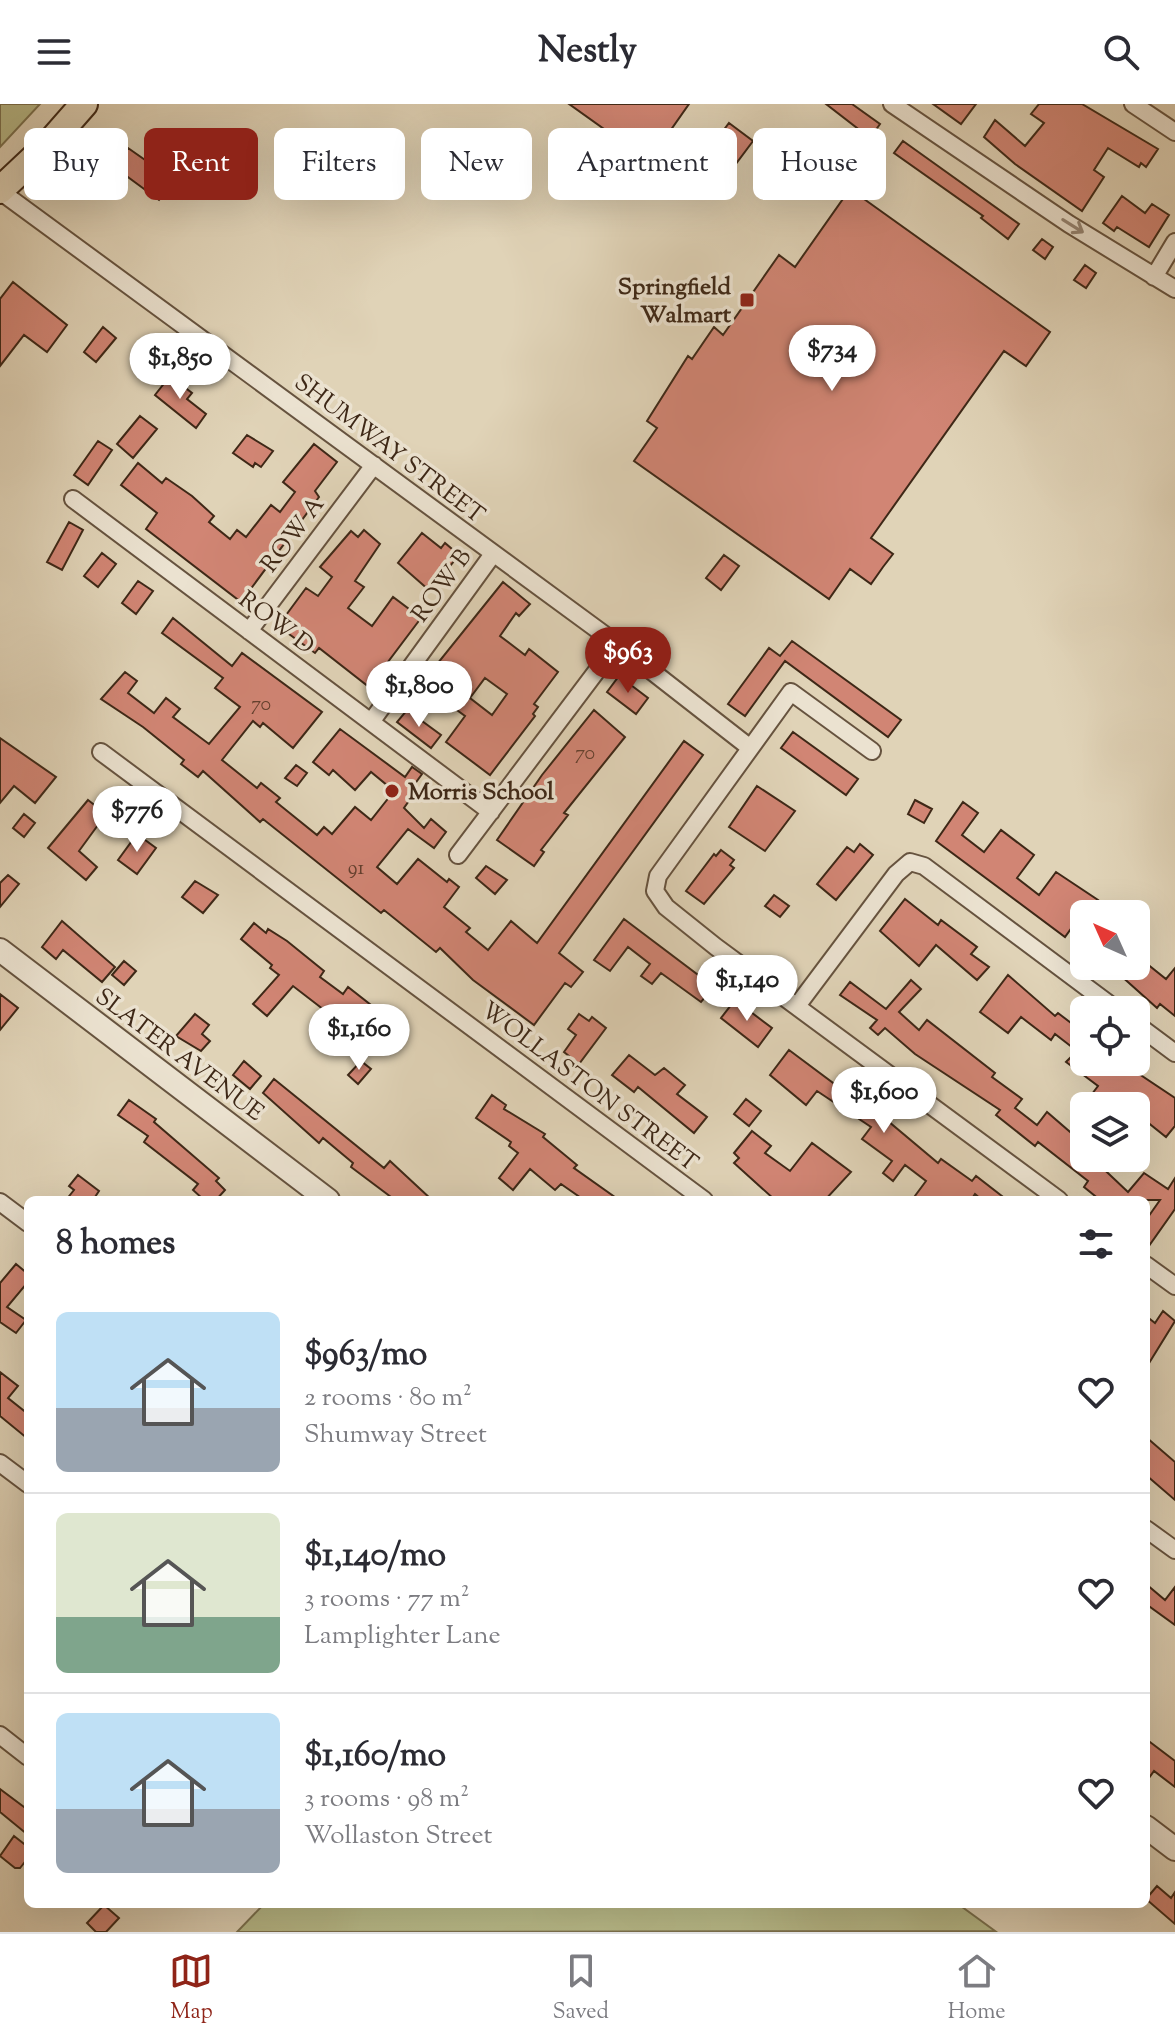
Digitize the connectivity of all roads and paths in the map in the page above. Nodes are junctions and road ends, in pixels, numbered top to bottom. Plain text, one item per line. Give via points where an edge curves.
1 (84, 104) edge
2 (892, 104) edge
3 (1133, 104) edge
4 (1175, 132) edge
5 (0, 190) edge
6 (1175, 242) edge
7 (1154, 277) junction
8 (1175, 289) edge
9 (374, 465) junction
10 (73, 499) dead end
11 (493, 554) junction
12 (249, 631) junction
13 (617, 644) junction
14 (371, 722) junction
15 (749, 747) junction
16 (872, 751) dead end
17 (101, 752) dead end
18 (491, 812) junction
19 (458, 855) dead end
20 (0, 950) edge
21 (1098, 996) edge
22 (797, 1006) junction
23 (1150, 1034) edge
24 (1175, 1053) edge
25 (323, 1196) edge
26 (699, 1196) edge
27 (1054, 1196) edge
28 (3, 1209) edge
29 (24, 1221) edge
30 (1150, 1268) edge
31 (1175, 1286) edge
32 (0, 1463) edge
33 (24, 1481) edge
34 (1150, 1532) edge
35 (1175, 1550) edge
36 (0, 1735) edge
37 (24, 1754) edge
38 (1150, 1830) edge
39 (1175, 1849) edge

1 - 5 main road
2 -> 7 street
3 - 4 street
5 - 9 street, SHUMWAY STREET
6 - 7 street
7 - 8 street
9 - 11 street, SHUMWAY STREET
9 - 12 street, ROW A
10 - 12 street, ROW D
11 - 13 street, SHUMWAY STREET
11 - 14 street, ROW B
12 - 14 street, ROW D
13 - 15 street, SHUMWAY STREET
13 - 18 street
14 - 18 street, ROW D
15 - 16 street via 791,692
15 - 22 street via 658,876 655,891 666,907
17 - 26 street, WOLLASTON STREET
18 - 19 street
20 - 25 street, SLATER AVENUE
21 - 22 street via 924,866 910,862
22 - 27 street
23 - 24 street
28 - 29 street
30 - 31 street
32 - 33 street
34 - 35 street
36 - 37 street
38 - 39 street

